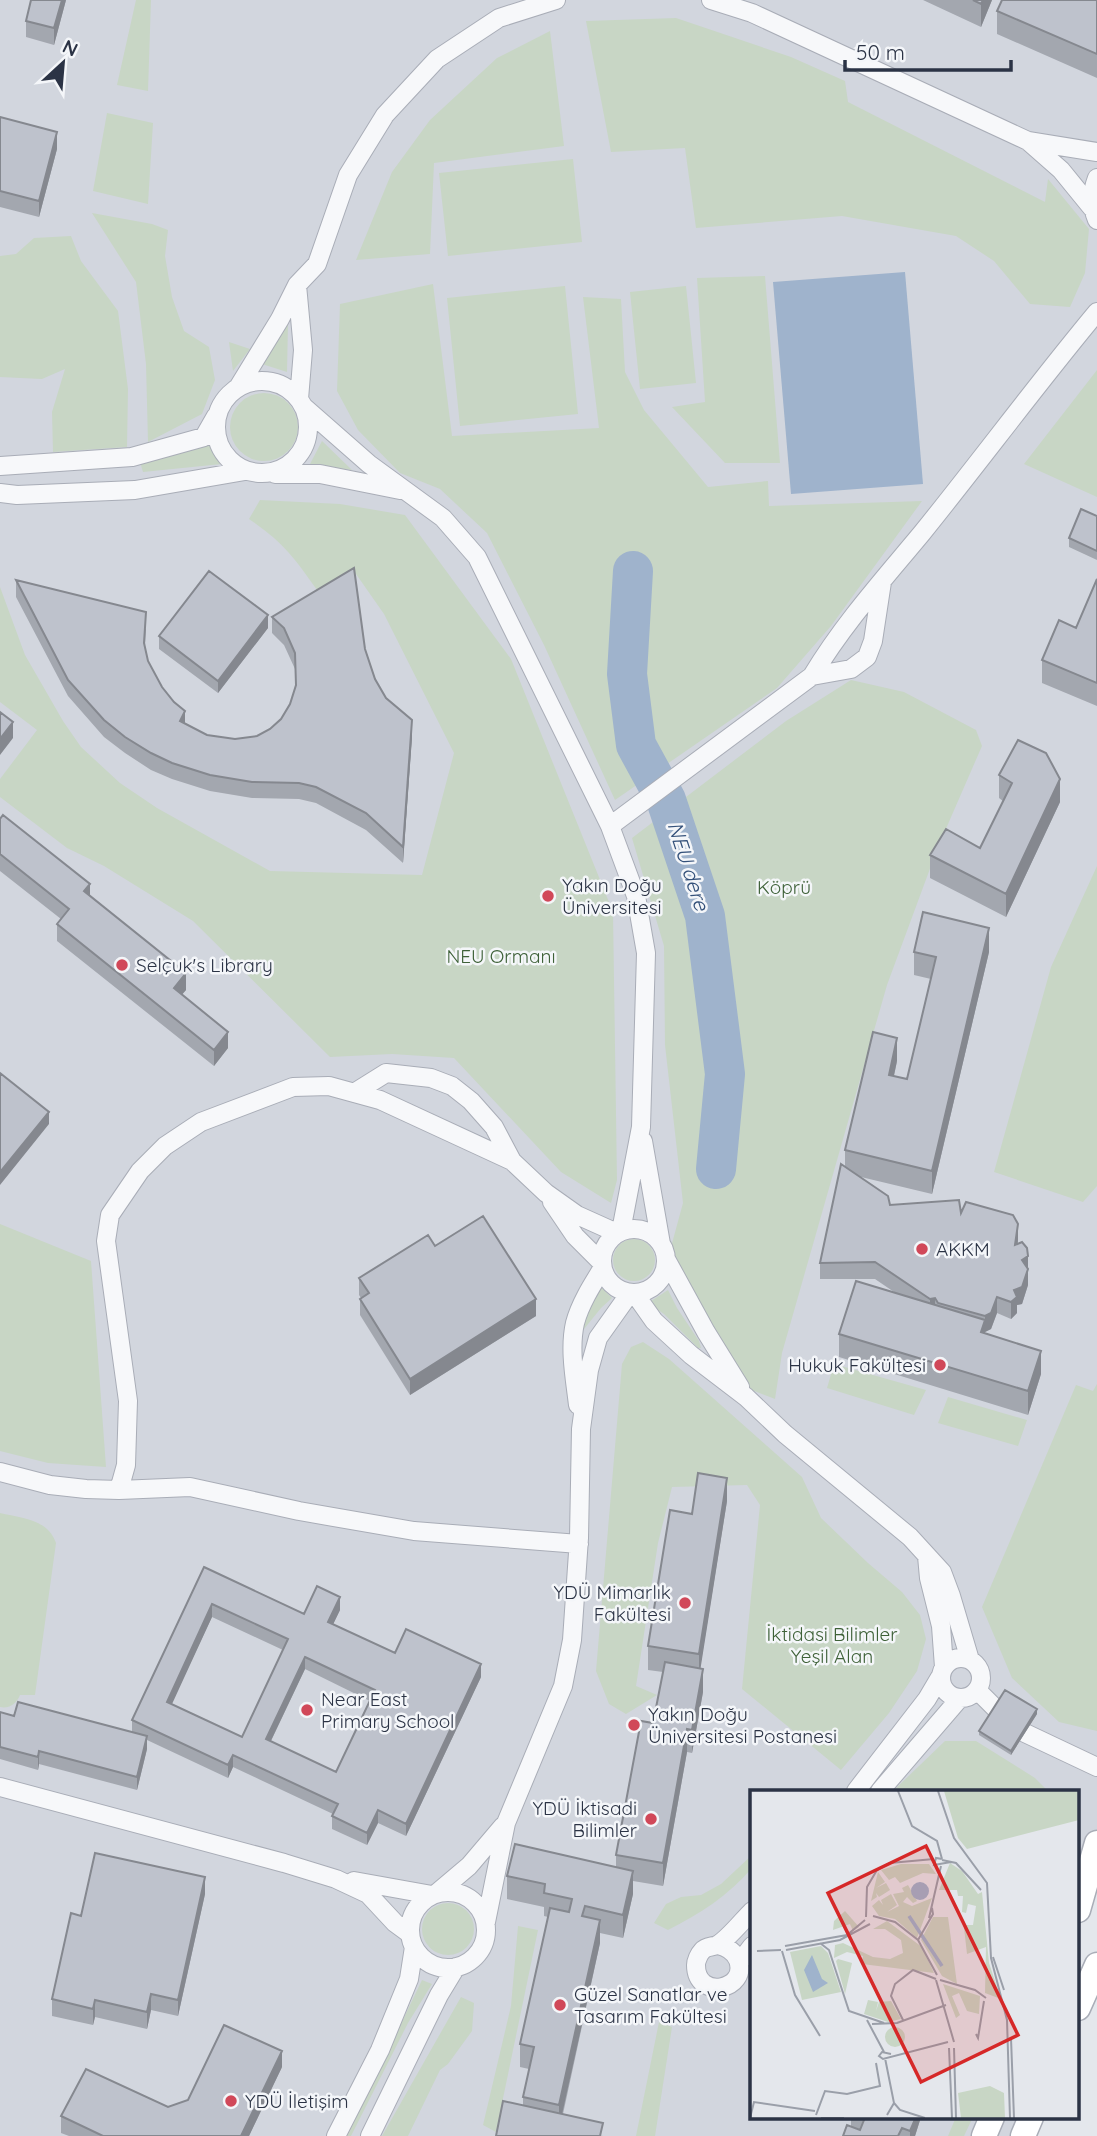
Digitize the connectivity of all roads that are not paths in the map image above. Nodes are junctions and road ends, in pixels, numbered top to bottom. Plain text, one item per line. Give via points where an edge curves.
1 (556, 0) edge
2 (711, 0) edge
3 (1028, 141) junction
4 (1097, 152) edge
5 (1097, 178) edge
6 (1095, 214) edge
7 (297, 285) junction
8 (1096, 311) edge
9 (239, 386) junction
10 (302, 403) junction
11 (218, 412) junction
12 (0, 466) edge
13 (245, 471) junction
14 (270, 473) junction
15 (407, 492) junction
16 (0, 493) edge
17 (883, 578) junction
18 (811, 676) junction
19 (610, 826) junction
20 (354, 1093) junction
21 (641, 1128) junction
22 (512, 1161) junction
23 (546, 1194) junction
24 (619, 1232) junction
25 (664, 1251) junction
26 (601, 1266) junction
27 (632, 1294) junction
28 (746, 1397) junction
29 (581, 1429) junction
30 (0, 1472) edge
31 (119, 1490) junction
32 (579, 1544) junction
33 (927, 1556) junction
34 (970, 1660) junction
35 (942, 1672) junction
36 (977, 1690) junction
37 (960, 1698) junction
38 (996, 1709) edge
39 (1025, 1733) edge
40 (1097, 1767) edge
41 (0, 1787) edge
42 (857, 1790) edge
43 (881, 1790) edge
44 (506, 1823) junction
45 (1097, 1843) edge
46 (336, 1879) junction
47 (434, 1894) junction
48 (1080, 1903) edge
49 (750, 1914) edge
50 (486, 1922) junction
51 (412, 1941) junction
52 (718, 1945) junction
53 (750, 1949) edge
54 (739, 1963) junction
55 (1097, 1965) edge
56 (456, 1968) junction
57 (1080, 2003) edge
58 (992, 2118) edge
59 (1031, 2118) edge
60 (336, 2136) edge
61 (370, 2136) edge
62 (984, 2136) edge
63 (1023, 2136) edge

1 - 7 street via 499,18 437,59 385,115 348,175 317,264
2 - 3 street via 752,13
3 - 4 street
3 - 6 street via 1061,170
5 - 6 street via 1092,193
7 - 9 street
7 - 10 street
8 - 17 street
9 - 10 street via 265,381 278,384
9 - 11 street
10 - 14 street via 308,421 303,449 295,461
10 - 15 street
11 - 12 street via 204,437 132,457
11 - 13 street via 217,440 223,453
13 - 14 street
13 - 16 street via 135,490
14 - 15 street via 320,474
15 - 19 street via 443,518 477,557
17 - 18 street
17 - 18 street via 867,657 851,669
18 - 19 street
19 - 21 street via 636,896 646,953
20 - 22 street via 380,1100
20 - 22 street via 386,1073 432,1078 452,1086 494,1127
20 - 31 street via 329,1086 293,1087 201,1122 165,1146 140,1171 110,1215 106,1241 128,1401 126,1465
21 - 24 street
21 - 25 street
22 - 23 street
23 - 24 street via 576,1214
23 - 26 street
24 - 25 street via 644,1230 654,1235
24 - 26 street via 605,1245
25 - 27 street via 661,1279 645,1292
25 - 28 street
26 - 27 street via 612,1286
26 - 29 street via 575,1323 573,1364
27 - 28 street via 691,1355
27 - 29 street via 598,1338
28 - 33 street
29 - 32 street
30 - 31 street via 50,1485
31 - 32 street via 190,1487 414,1531
32 - 44 street via 572,1640 563,1686
33 - 34 street via 942,1572
33 - 35 street via 941,1626
34 - 35 street via 947,1662
34 - 36 street via 981,1676
35 - 37 street via 944,1689
35 - 42 street via 927,1699
36 - 37 street
36 - 38 street
37 - 43 street
39 - 40 street
41 - 46 street
44 - 47 street via 468,1866
44 - 50 street
45 - 48 main road
46 - 47 street
46 - 51 street via 368,1894
47 - 50 street via 462,1893 473,1900
47 - 51 street via 414,1911
49 - 52 street
50 - 56 street via 481,1951
51 - 56 street via 421,1957 432,1964
51 - 60 street via 409,1979 380,2050
52 - 54 street via 734,1952
52 - 54 street via 702,1951 696,1963 697,1976 704,1984 721,1988 731,1983
53 - 54 street
55 - 57 main road
56 - 61 street
58 - 62 main road
59 - 63 main road

